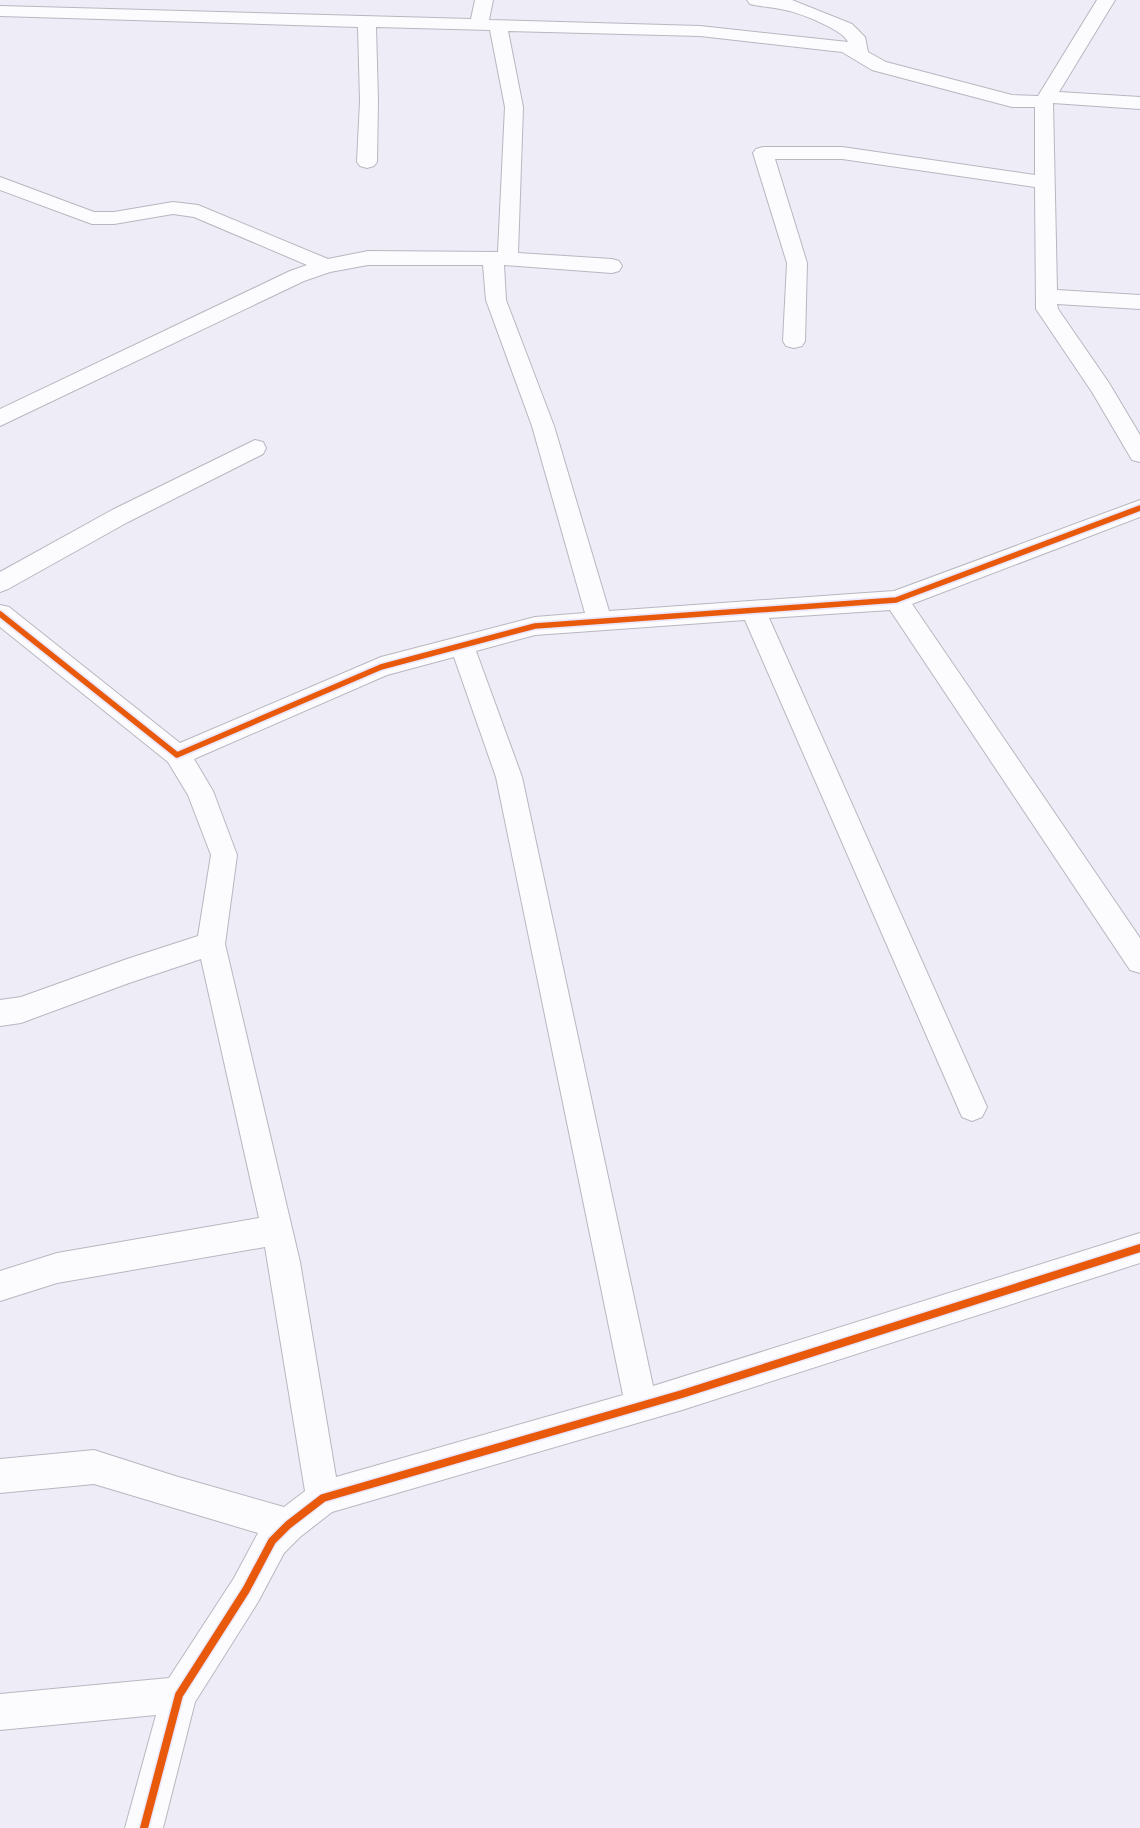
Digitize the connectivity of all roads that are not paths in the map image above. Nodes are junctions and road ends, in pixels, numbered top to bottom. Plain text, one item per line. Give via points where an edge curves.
1 (272, 0) edge
2 (484, 0) edge
3 (756, 0) edge
4 (1106, 0) edge
5 (0, 11) edge
6 (267, 18) junction
7 (367, 21) junction
8 (479, 24) junction
9 (498, 25) junction
10 (859, 54) junction
11 (1046, 99) junction
12 (1140, 103) edge
13 (367, 162) dead end
14 (1045, 182) junction
15 (0, 184) edge
16 (501, 259) junction
17 (326, 266) junction
18 (612, 266) dead end
19 (1046, 296) junction
20 (1140, 302) edge
21 (794, 341) dead end
22 (0, 418) edge
23 (255, 448) dead end
24 (1140, 454) edge
25 (1140, 508) edge
26 (0, 582) edge
27 (896, 600) junction
28 (752, 610) junction
29 (0, 614) edge
30 (600, 622) junction
31 (462, 646) junction
32 (177, 755) junction
33 (211, 944) junction
34 (1140, 962) edge
35 (0, 1013) edge
36 (972, 1107) dead end
37 (277, 1230) junction
38 (1140, 1248) edge
39 (0, 1286) edge
40 (641, 1405) junction
41 (0, 1476) edge
42 (324, 1498) junction
43 (288, 1525) junction
44 (179, 1695) junction
45 (0, 1712) edge
46 (144, 1828) edge

1 - 6 street
2 - 8 street
3 - 10 street via 791,4 846,28 856,37
4 - 11 street
5 - 6 street
6 - 7 street
7 - 8 street
7 - 13 street
8 - 9 street
9 - 10 street via 700,31 847,47
9 - 16 street via 514,107
10 - 11 street via 878,66 1012,101
11 - 12 street
11 - 14 street
14 - 19 street
14 - 21 street via 842,153 763,153 797,263
15 - 17 street via 92,218 114,218 173,208 198,211
16 - 17 street via 368,258
16 - 18 street
16 - 30 street via 496,300 543,426
17 - 22 street via 297,276
19 - 20 street
19 - 24 street via 1047,308 1101,388
23 - 26 street via 120,516
25 - 27 street
27 - 28 street
27 - 34 street
28 - 30 street
28 - 36 street
29 - 32 street
30 - 31 street via 536,626
31 - 32 street via 381,668
31 - 40 street via 509,777
32 - 33 street via 200,791 224,855
33 - 35 street via 21,1010
33 - 37 street
37 - 39 street via 57,1268
37 - 42 street
38 - 40 street
40 - 42 street
41 - 43 street via 94,1467
42 - 43 street
43 - 44 street via 272,1541 246,1590
44 - 45 street
44 - 46 street

